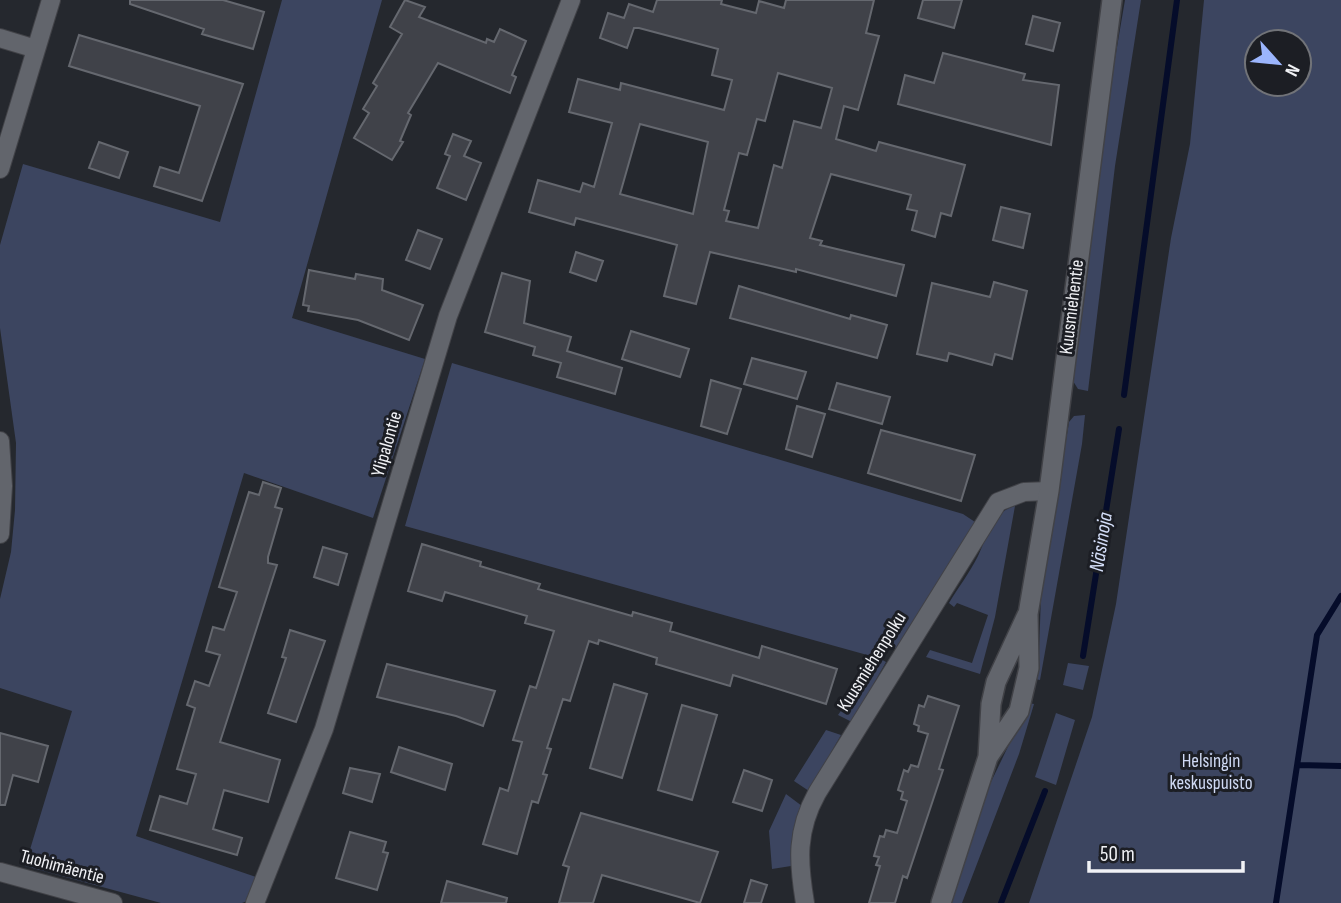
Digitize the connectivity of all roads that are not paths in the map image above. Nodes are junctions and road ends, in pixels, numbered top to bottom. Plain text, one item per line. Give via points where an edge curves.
1 (51, 0) edge
2 (571, 0) edge
3 (1112, 0) edge
4 (0, 38) edge
5 (36, 49) junction
6 (0, 169) edge
7 (0, 441) edge
8 (1049, 491) junction
9 (0, 534) edge
10 (1028, 614) junction
11 (988, 757) junction
12 (0, 872) edge
13 (113, 903) edge
14 (255, 903) edge
15 (805, 903) edge
16 (941, 903) edge

1 - 5 street
2 - 14 street, Ylipalontie via 448,316 324,729
3 - 8 main road, Kuusmiehentie
4 - 5 street
5 - 6 street
7 - 9 street
8 - 10 main road, Kuusmiehentie
8 - 15 street, Kuusmiehenpolku via 1007,496 994,508 817,793 805,814 798,845
10 - 11 main road, Kuusmiehentie via 996,682
10 - 11 main road, Kuusmiehentie via 1031,652 1025,690 1012,724
11 - 16 main road, Kuusmiehentie
12 - 13 street, Tuohimäentie

